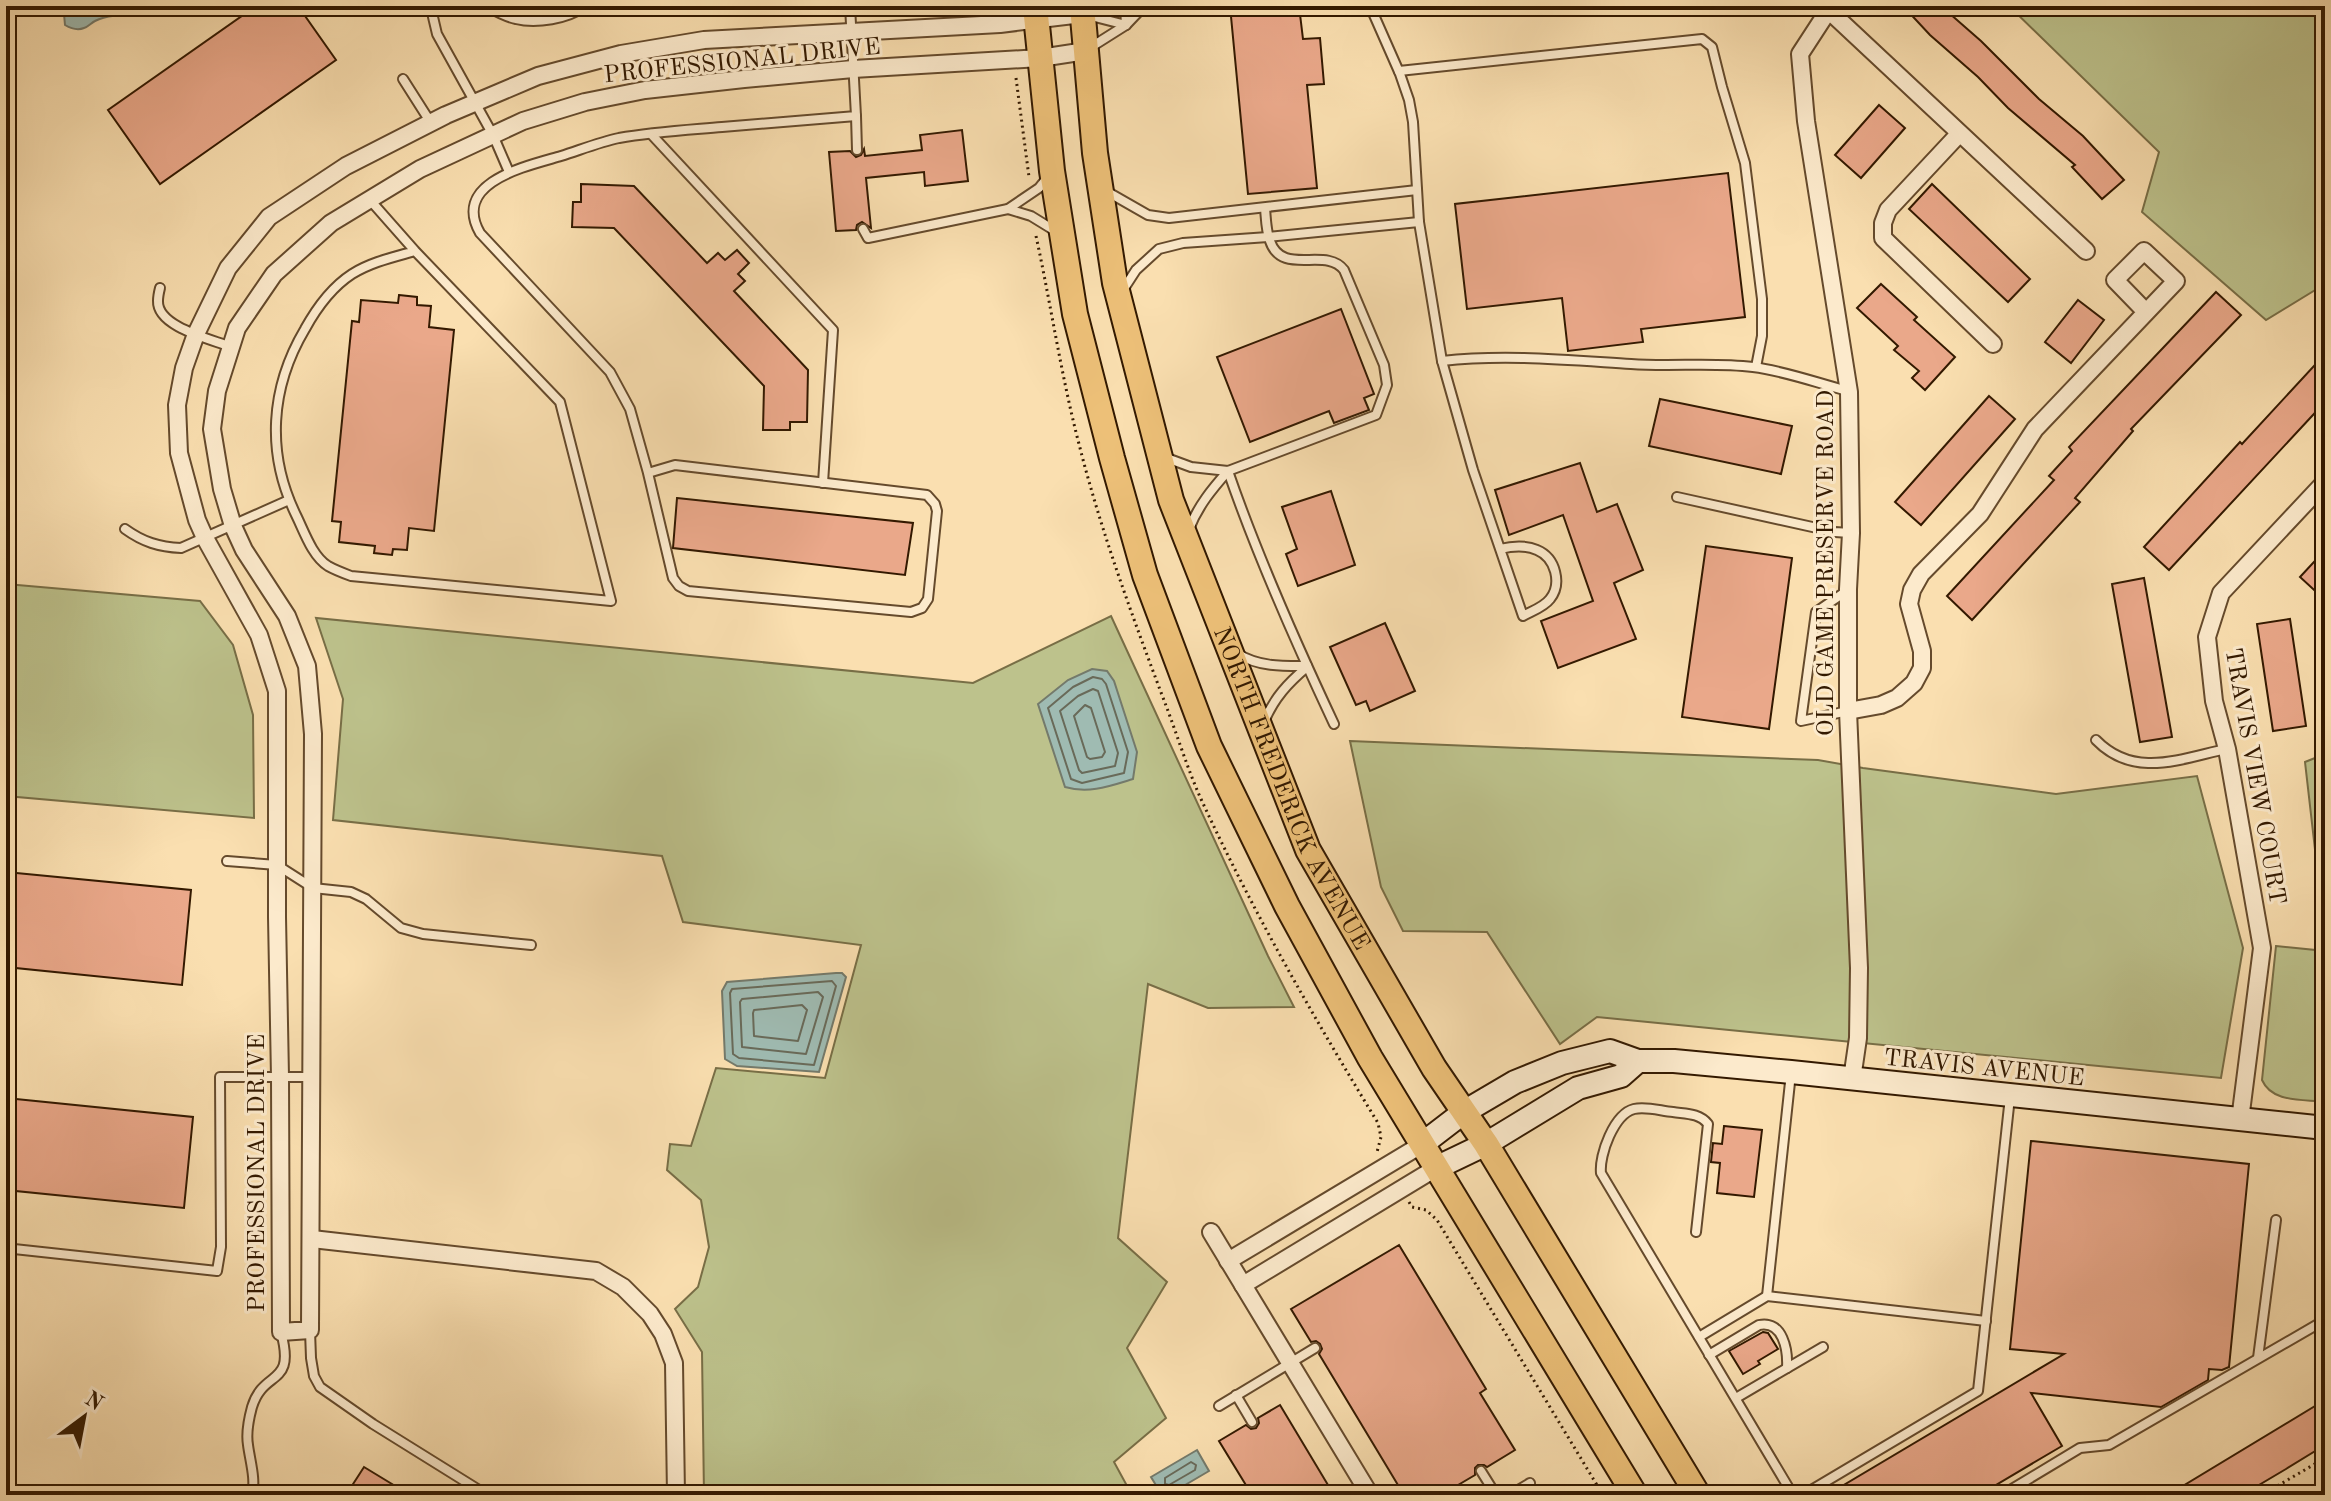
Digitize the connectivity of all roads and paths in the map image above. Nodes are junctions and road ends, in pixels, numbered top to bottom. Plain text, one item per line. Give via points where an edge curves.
1 (436, 6) edge
2 (486, 6) edge
3 (585, 6) edge
4 (850, 6) edge
5 (1125, 6) edge
6 (1144, 6) edge
7 (1370, 6) edge
8 (1826, 8) edge
9 (1082, 10) edge
10 (1035, 13) edge
11 (1126, 25) junction
12 (851, 32) junction
13 (1086, 51) junction
14 (1040, 58) junction
15 (853, 69) junction
16 (1399, 71) junction
17 (403, 79) dead end
18 (473, 103) junction
19 (856, 116) junction
20 (431, 123) junction
21 (651, 134) junction
22 (1959, 134) junction
23 (493, 135) junction
24 (857, 150) dead end
25 (1052, 171) junction
26 (509, 172) junction
27 (1100, 187) junction
28 (1417, 190) junction
29 (369, 200) junction
30 (1265, 208) junction
31 (1008, 209) junction
32 (1419, 222) junction
33 (863, 229) dead end
34 (1063, 236) junction
35 (1268, 237) junction
36 (415, 251) junction
37 (2086, 251) dead end
38 (160, 288) dead end
39 (1119, 297) junction
40 (2146, 312) dead end
41 (196, 334) junction
42 (1993, 344) dead end
43 (231, 347) junction
44 (1442, 361) junction
45 (1756, 367) junction
46 (1849, 392) junction
47 (1159, 454) junction
48 (1228, 471) junction
49 (648, 473) junction
50 (2325, 482) edge
51 (823, 483) junction
52 (1677, 497) dead end
53 (289, 500) junction
54 (233, 526) junction
55 (125, 529) dead end
56 (1851, 533) junction
57 (1186, 537) junction
58 (205, 538) junction
59 (1500, 549) junction
60 (1848, 589) junction
61 (1229, 647) junction
62 (1307, 666) junction
63 (1848, 711) junction
64 (1334, 724) dead end
65 (1261, 730) junction
66 (2096, 740) dead end
67 (2227, 749) junction
68 (227, 861) dead end
69 (277, 865) junction
70 (313, 888) junction
71 (531, 945) dead end
72 (1638, 1061) junction
73 (1791, 1072) junction
74 (280, 1077) junction
75 (313, 1077) junction
76 (1852, 1079) junction
77 (2010, 1096) junction
78 (1464, 1112) junction
79 (2240, 1120) junction
80 (2325, 1128) edge
81 (1486, 1144) junction
82 (1421, 1145) junction
83 (1436, 1168) junction
84 (2276, 1220) dead end
85 (1211, 1232) dead end
86 (1696, 1232) dead end
87 (312, 1239) junction
88 (14, 1249) dead end
89 (1228, 1261) junction
90 (1243, 1285) junction
91 (1767, 1296) junction
92 (2325, 1320) edge
93 (1986, 1321) junction
94 (310, 1330) junction
95 (281, 1332) junction
96 (1699, 1337) junction
97 (1823, 1347) dead end
98 (1315, 1348) dead end
99 (1709, 1355) junction
100 (2258, 1358) junction
101 (1290, 1363) junction
102 (1787, 1368) junction
103 (1236, 1395) junction
104 (1736, 1398) junction
105 (1219, 1406) dead end
106 (1252, 1422) dead end
107 (2325, 1458) edge
108 (1481, 1471) dead end
109 (1530, 1483) dead end
110 (1701, 1493) edge
111 (252, 1495) edge
112 (487, 1495) edge
113 (676, 1495) edge
114 (1370, 1495) edge
115 (1496, 1495) edge
116 (1510, 1495) edge
117 (1635, 1495) edge
118 (1793, 1495) edge
119 (1803, 1495) edge
120 (2002, 1495) edge
121 (2262, 1495) edge

1 - 18 lane via 437,34
2 - 3 lane via 517,20 535,21
4 - 12 lane
5 - 11 lane
6 - 11 lane
7 - 16 lane
8 - 22 street
8 - 46 street, OLD GAME PRESERVE ROAD via 1800,54
9 - 10 street, PROFESSIONAL DRIVE
9 - 11 lane
9 - 13 main road, NORTH FREDERICK AVENUE
10 - 12 street, PROFESSIONAL DRIVE via 1000,24
10 - 14 main road, NORTH FREDERICK AVENUE
11 - 13 lane
12 - 15 lane
12 - 18 street, PROFESSIONAL DRIVE via 704,40 621,54 538,76
13 - 14 street, PROFESSIONAL DRIVE
13 - 27 main road, NORTH FREDERICK AVENUE
14 - 15 street, PROFESSIONAL DRIVE
14 - 25 main road, NORTH FREDERICK AVENUE
15 - 19 lane
15 - 23 street, PROFESSIONAL DRIVE via 645,90 585,102
16 - 28 lane via 1413,122
16 - 45 lane via 1702,39 1712,47 1745,163 1762,299
17 - 20 lane
18 - 20 street, PROFESSIONAL DRIVE
18 - 23 lane
19 - 21 lane
19 - 24 lane
20 - 41 street, PROFESSIONAL DRIVE via 346,166 269,217 228,268
21 - 26 lane via 618,138
21 - 51 lane via 833,330
22 - 37 street
22 - 42 street via 1888,210 1883,238
23 - 26 lane
23 - 29 street, PROFESSIONAL DRIVE
25 - 31 lane via 1039,188
25 - 34 main road, NORTH FREDERICK AVENUE
26 - 49 lane via 476,199 474,222 610,372 630,409
27 - 30 lane via 1148,215 1169,218
27 - 39 main road, NORTH FREDERICK AVENUE
28 - 30 lane
28 - 32 lane
29 - 36 lane
29 - 43 street, PROFESSIONAL DRIVE via 331,223 274,274 237,328
30 - 35 lane
31 - 33 lane via 868,238
31 - 34 lane
32 - 35 lane
32 - 44 lane
34 - 82 main road, NORTH FREDERICK AVENUE via 1075,314 1136,546 1209,746 1287,906
35 - 39 lane via 1159,249 1136,270
35 - 48 lane via 1279,255 1296,262 1339,263 1384,365 1387,385 1376,415
36 - 53 lane via 351,275 318,307 298,341 283,373 276,407 279,471
36 - 53 lane via 560,402 611,601 351,576 326,565
38 - 41 lane via 157,303 162,315
39 - 47 main road, NORTH FREDERICK AVENUE
40 - 63 street via 2035,429 1980,514 1921,574 1909,604 1922,651 1922,668 1914,683 1881,705
41 - 43 lane
41 - 58 street, PROFESSIONAL DRIVE via 177,405 179,453
43 - 54 street, PROFESSIONAL DRIVE via 212,429
44 - 45 lane via 1525,356
44 - 59 lane
45 - 46 lane
46 - 56 street, OLD GAME PRESERVE ROAD
47 - 48 lane via 1183,465
47 - 57 main road, NORTH FREDERICK AVENUE
48 - 57 lane via 1197,510
48 - 62 lane
49 - 51 lane via 675,465
49 - 51 lane via 673,578 688,591 911,612 922,608 931,586 935,504 927,495
50 - 67 street, TRAVIS VIEW COURT via 2221,593 2207,637 2214,701
52 - 56 lane
53 - 54 lane
54 - 58 lane
54 - 70 street, PROFESSIONAL DRIVE via 287,616 307,666 313,734
55 - 58 lane via 162,547 181,548
56 - 60 street, OLD GAME PRESERVE ROAD
57 - 61 main road, NORTH FREDERICK AVENUE
58 - 69 street, PROFESSIONAL DRIVE via 259,635 277,691
59 - 59 lane via 1514,546 1546,556 1556,574 1548,602 1523,616
60 - 63 street, OLD GAME PRESERVE ROAD
60 - 63 lane via 1816,612 1801,721
61 - 62 lane via 1256,662
61 - 65 main road, NORTH FREDERICK AVENUE
62 - 64 lane
62 - 65 lane via 1286,685
63 - 76 street, OLD GAME PRESERVE ROAD via 1859,968
65 - 78 main road, NORTH FREDERICK AVENUE via 1308,850
66 - 67 lane via 2121,757 2152,765
67 - 79 street, TRAVIS VIEW COURT via 2262,948
68 - 69 lane
69 - 70 lane
69 - 74 street, PROFESSIONAL DRIVE
70 - 71 lane via 351,892 401,928 423,934
70 - 75 street, PROFESSIONAL DRIVE
72 - 73 street, TRAVIS AVENUE
72 - 78 street, TRAVIS AVENUE via 1610,1051 1562,1063 1515,1082
72 - 81 street via 1621,1076 1578,1088
73 - 76 street, TRAVIS AVENUE
73 - 91 lane
74 - 75 lane
74 - 88 lane via 220,1077 217,1271
74 - 95 street, PROFESSIONAL DRIVE
75 - 87 street, PROFESSIONAL DRIVE
76 - 77 street, TRAVIS AVENUE
77 - 79 street, TRAVIS AVENUE
77 - 93 lane
78 - 81 main road, NORTH FREDERICK AVENUE
78 - 82 street, TRAVIS AVENUE
79 - 80 street, TRAVIS AVENUE
81 - 83 street
81 - 110 main road, NORTH FREDERICK AVENUE
82 - 83 main road, NORTH FREDERICK AVENUE
82 - 89 street
83 - 90 street
83 - 117 main road, NORTH FREDERICK AVENUE
84 - 100 lane
85 - 89 street
86 - 96 lane via 1705,1120 1643,1108 1630,1111 1614,1126 1600,1169
87 - 94 street, PROFESSIONAL DRIVE
87 - 113 street via 596,1271 623,1287 657,1324 674,1363
89 - 90 street
90 - 101 street
91 - 93 lane
91 - 96 lane
92 - 100 lane
93 - 119 lane via 1978,1391
94 - 95 street, PROFESSIONAL DRIVE
94 - 112 lane via 312,1367 320,1387
95 - 111 lane via 283,1369 264,1386 251,1411 247,1441
96 - 99 lane
97 - 102 lane
98 - 101 lane
99 - 102 lane via 1768,1324 1786,1346
99 - 104 lane
100 - 120 lane via 2109,1445 2080,1448
101 - 103 lane
101 - 114 street
102 - 104 lane
103 - 105 lane
103 - 106 lane
104 - 118 lane
107 - 121 path
108 - 115 lane
109 - 116 lane

